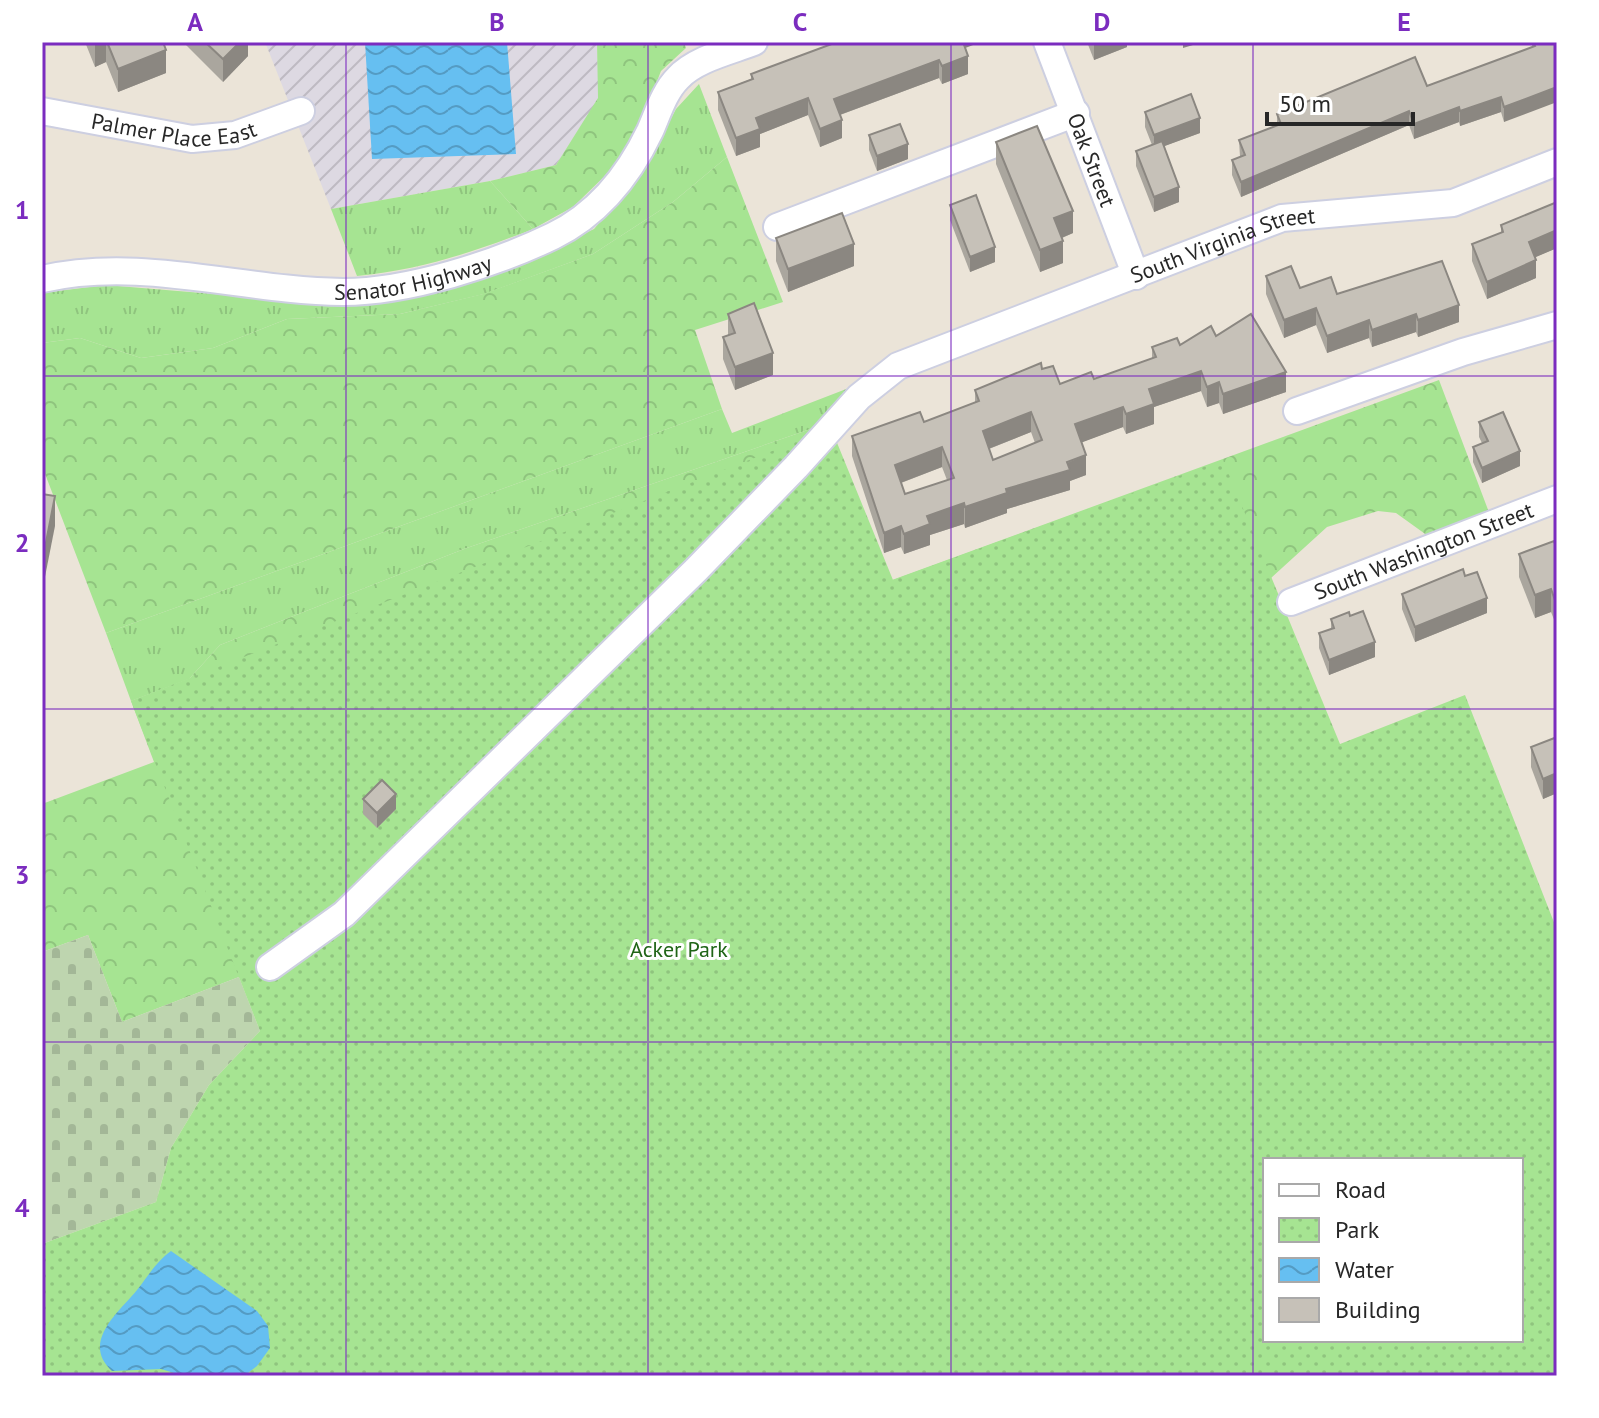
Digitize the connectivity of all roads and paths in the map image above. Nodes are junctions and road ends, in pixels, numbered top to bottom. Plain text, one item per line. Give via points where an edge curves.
1 (754, 42) edge
2 (1047, 42) edge
3 (42, 111) edge
4 (301, 111) dead end
5 (1076, 113) junction
6 (1557, 162) edge
7 (777, 227) dead end
8 (1136, 276) junction
9 (42, 279) edge
10 (1557, 325) edge
11 (1297, 411) dead end
12 (1557, 499) edge
13 (1291, 602) dead end
14 (270, 967) dead end

1 - 9 street, Senator Highway via 679,76 636,160 605,198 555,235 469,267 411,283 345,292 110,270
2 - 5 street, Oak Street
3 - 4 street, Palmer Place East via 192,139 235,135
5 - 7 street
5 - 8 street, Oak Street
6 - 8 street, South Virginia Street via 1453,203 1282,218
8 - 14 street, South Virginia Street via 898,366 859,397 696,570 344,914
10 - 11 street
12 - 13 street, South Washington Street

